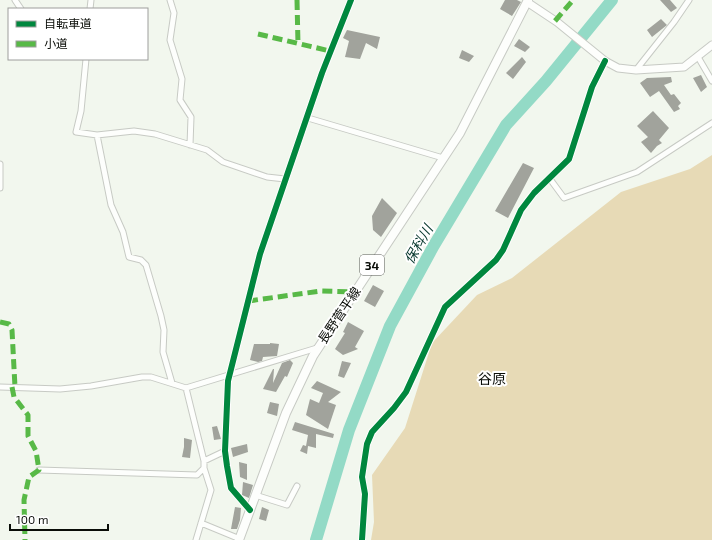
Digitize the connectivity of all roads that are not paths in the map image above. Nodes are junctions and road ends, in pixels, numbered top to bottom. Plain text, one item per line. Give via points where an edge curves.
1 (170, 0) edge
2 (351, 0) edge
3 (690, 0) edge
4 (528, 1) edge
5 (712, 45) edge
6 (698, 56) junction
7 (86, 60) edge
8 (605, 61) junction
9 (636, 70) junction
10 (712, 81) edge
11 (308, 118) junction
12 (712, 123) edge
13 (97, 136) junction
14 (190, 145) junction
15 (443, 158) junction
16 (0, 164) edge
17 (285, 178) junction
18 (550, 179) junction
19 (0, 188) edge
20 (317, 348) junction
21 (229, 375) junction
22 (172, 383) junction
23 (0, 387) edge
24 (186, 388) junction
25 (225, 451) junction
26 (204, 461) junction
27 (204, 468) junction
28 (39, 470) dead end
29 (297, 486) dead end
30 (255, 496) junction
31 (250, 510) junction
32 (201, 523) junction
33 (196, 540) edge
34 (240, 540) edge
35 (362, 540) edge

1 - 14 street via 174,13 170,40 182,79 180,100 191,117
2 - 11 street via 322,73
3 - 9 street
4 - 8 main road
4 - 15 main road, 長野菅平線 / 34 via 460,133
5 - 6 main road
6 - 9 main road via 684,67
6 - 10 street
7 - 13 street via 81,111 76,132
8 - 9 main road via 618,68
8 - 18 street via 592,86 569,159
11 - 15 street
11 - 17 street
12 - 18 street via 637,172 564,198
13 - 14 street via 134,131
13 - 22 street via 111,205 123,232 129,257 142,260 146,265 161,316 164,330 163,352
14 - 17 street via 207,150 223,162 267,177
15 - 20 main road, 長野菅平線 / 34
16 - 19 street
17 - 21 street via 260,254
18 - 35 street via 534,193 521,210 496,260 445,307 406,392 372,432 367,444 362,477 366,494
20 - 21 street
20 - 30 main road, 長野菅平線 / 34 via 286,412
21 - 24 street
21 - 25 street
22 - 23 street via 142,377 92,386
22 - 24 street
24 - 26 street
25 - 26 street
25 - 31 street via 231,488
26 - 27 street
27 - 28 street via 197,475
27 - 32 street via 211,490
29 - 30 street via 288,505
30 - 31 main road, 長野菅平線 / 34
31 - 34 main road, 長野菅平線 / 34
32 - 33 street
32 - 34 street

